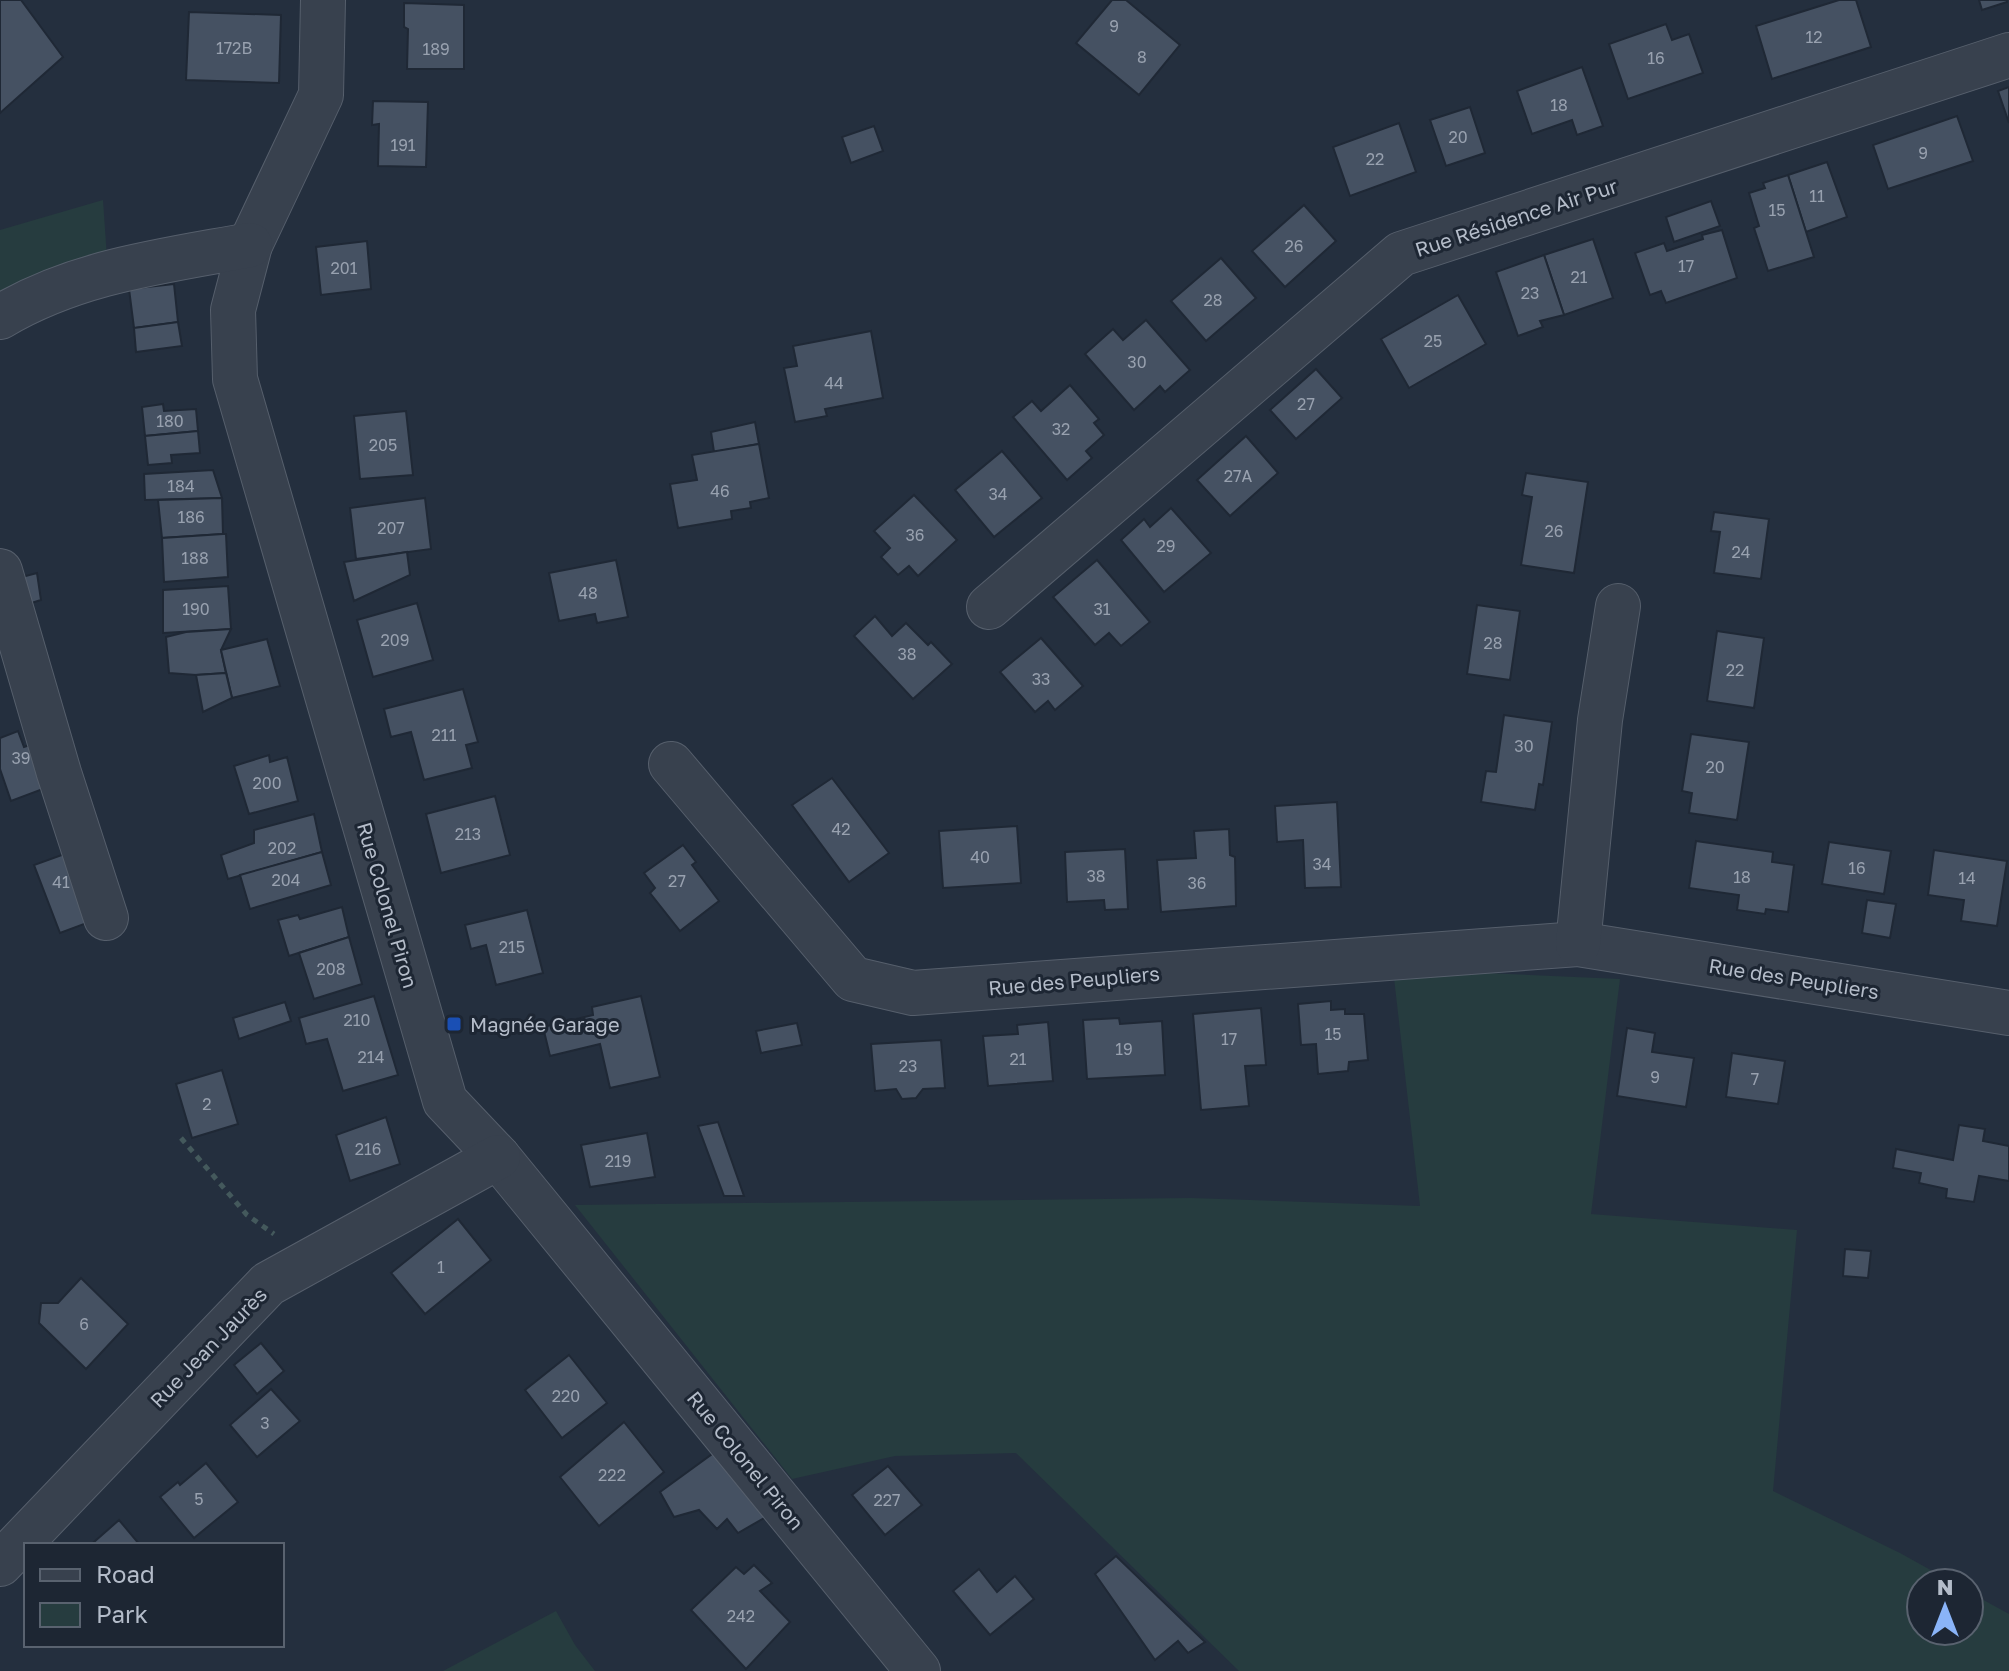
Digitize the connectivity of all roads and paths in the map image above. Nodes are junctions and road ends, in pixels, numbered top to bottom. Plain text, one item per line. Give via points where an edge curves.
1 (323, 0) edge
2 (2009, 55) edge
3 (250, 245) junction
4 (0, 317) edge
5 (0, 571) edge
6 (1618, 606) dead end
7 (989, 607) dead end
8 (671, 764) dead end
9 (106, 918) dead end
10 (1578, 944) junction
11 (2009, 1013) edge
12 (181, 1138) dead end
13 (498, 1157) junction
14 (311, 1260) junction
15 (0, 1564) edge
16 (918, 1671) edge

1 - 3 street, Rue Colonel Piron via 321,95
2 - 7 street, Rue Résidence Air Pur via 1401,254
3 - 4 street via 114,270
3 - 13 street, Rue Colonel Piron via 233,310 235,379 445,1101
5 - 9 street
6 - 10 street via 1600,720
8 - 10 street, Rue des Peupliers via 853,979 913,993
10 - 11 street, Rue des Peupliers
12 - 14 path via 247,1215
13 - 14 street, Rue Jean Jaurès
13 - 16 street, Rue Colonel Piron
14 - 15 street, Rue Jean Jaurès via 268,1284

